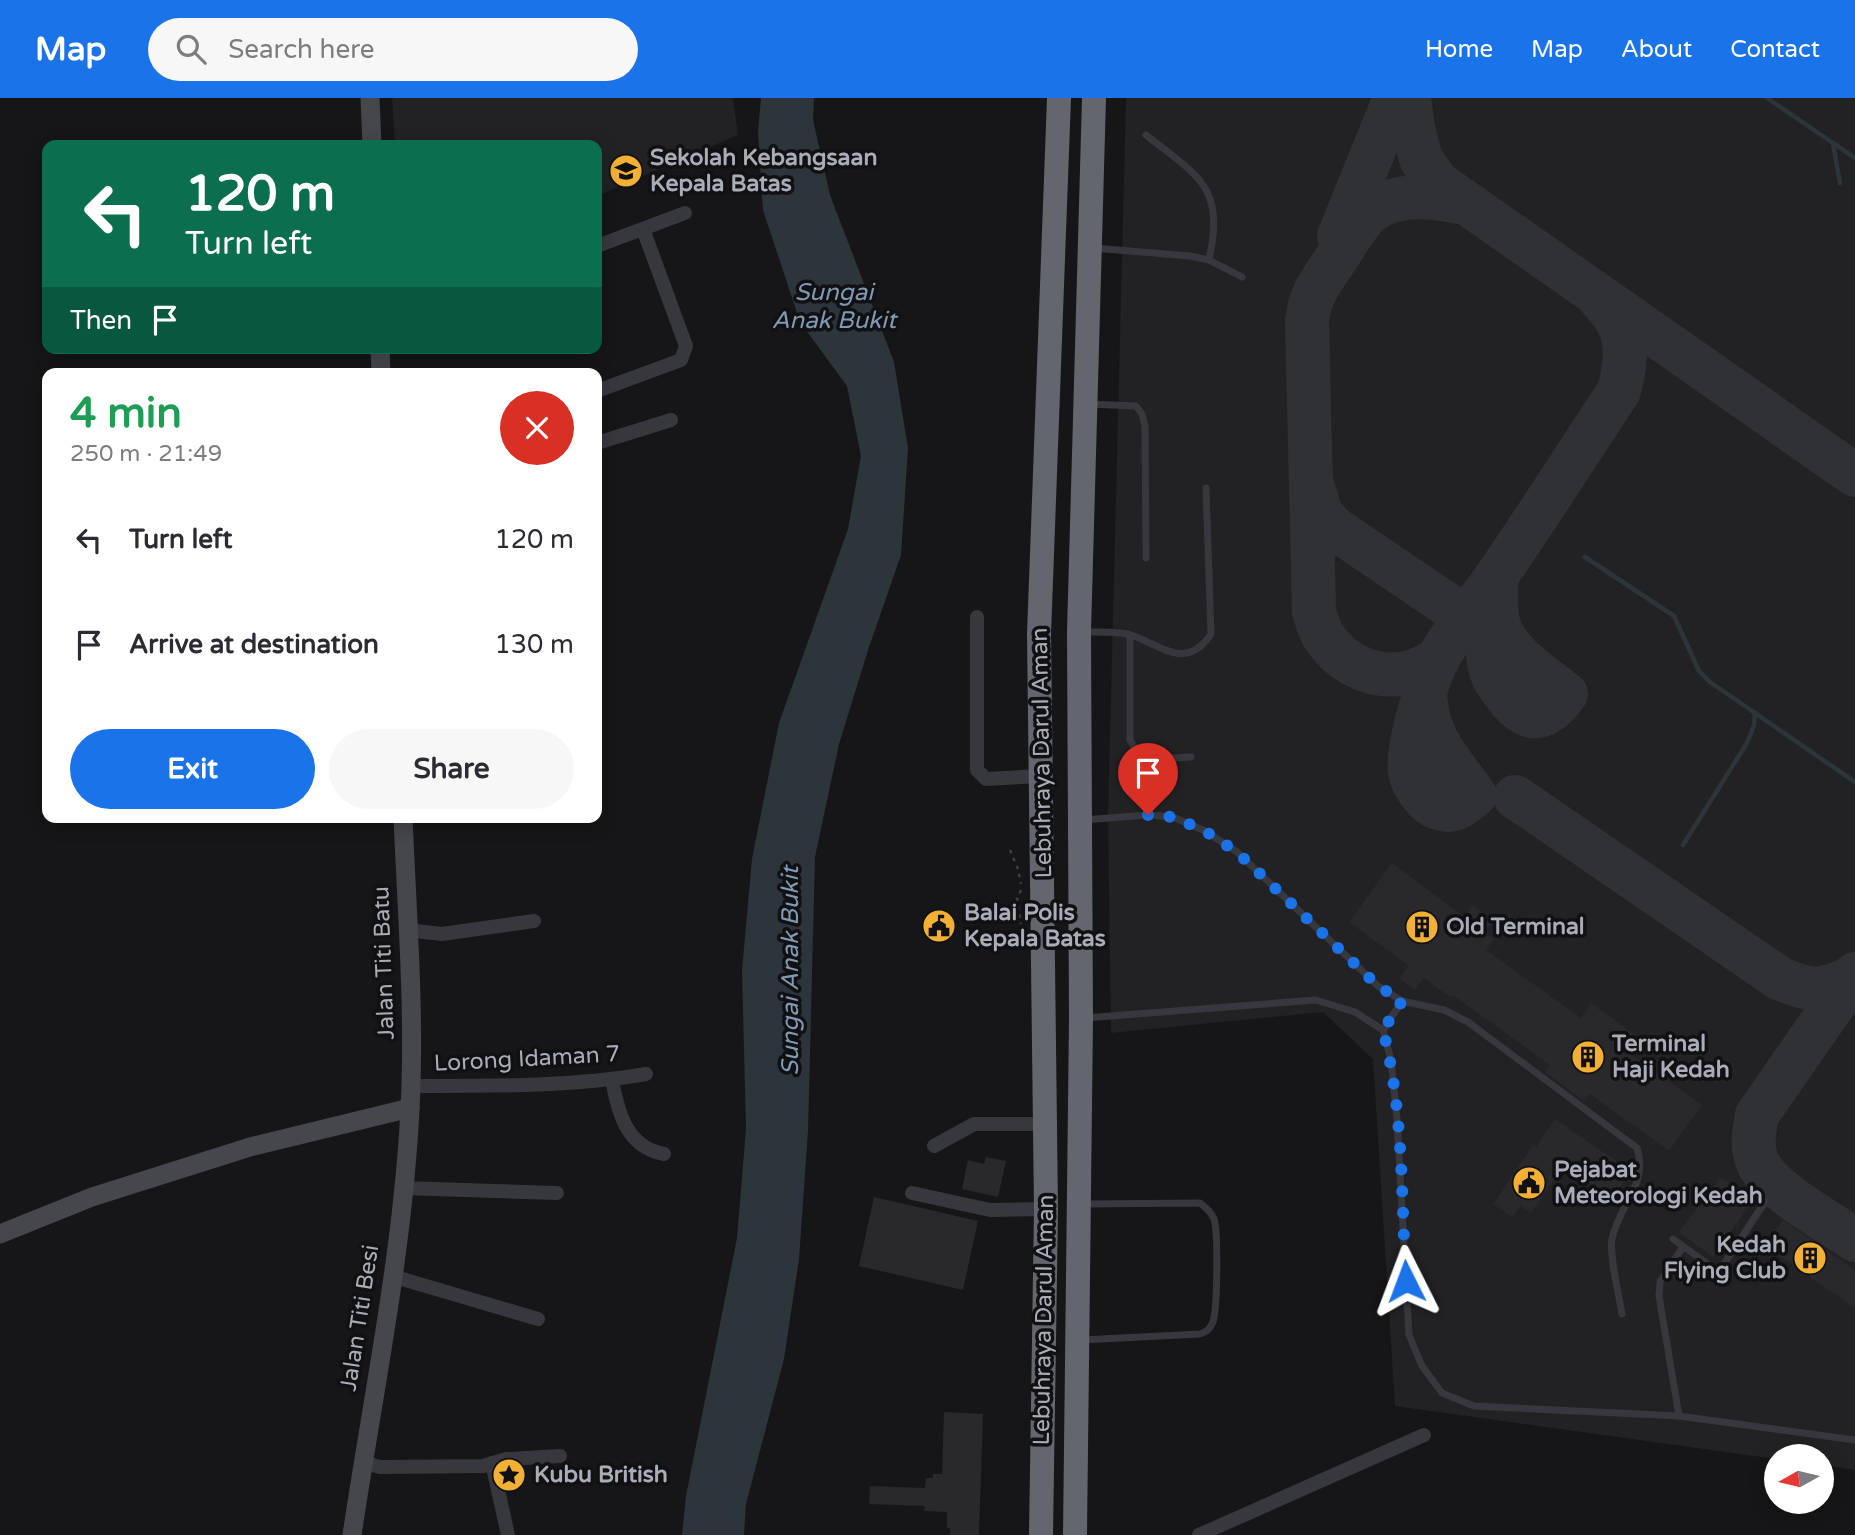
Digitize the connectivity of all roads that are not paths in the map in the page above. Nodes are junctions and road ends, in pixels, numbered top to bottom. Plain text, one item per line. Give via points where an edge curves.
1 (370, 98) edge
2 (1059, 98) edge
3 (1094, 98) edge
4 (1146, 135) dead end
5 (372, 140) edge
6 (685, 213) dead end
7 (643, 229) junction
8 (602, 244) edge
9 (1055, 247) junction
10 (1090, 248) junction
11 (1209, 260) junction
12 (1242, 276) dead end
13 (602, 389) edge
14 (1084, 404) junction
15 (671, 420) dead end
16 (602, 441) edge
17 (1206, 488) dead end
18 (1146, 558) dead end
19 (977, 617) dead end
20 (1079, 632) junction
21 (1039, 634) junction
22 (1130, 635) junction
23 (1191, 757) dead end
24 (1041, 776) junction
25 (1079, 820) junction
26 (403, 823) edge
27 (534, 921) dead end
28 (407, 930) junction
29 (1402, 1001) junction
30 (1081, 1018) junction
31 (1383, 1030) junction
32 (646, 1074) dead end
33 (612, 1080) junction
34 (411, 1086) junction
35 (410, 1108) junction
36 (1045, 1124) junction
37 (934, 1146) dead end
38 (664, 1154) dead end
39 (404, 1188) junction
40 (557, 1193) dead end
41 (912, 1193) dead end
42 (1765, 1202) dead end
43 (1079, 1204) junction
44 (1046, 1209) junction
45 (0, 1234) edge
46 (1673, 1239) dead end
47 (1683, 1247) junction
48 (392, 1276) junction
49 (1622, 1314) dead end
50 (538, 1319) dead end
51 (1078, 1340) junction
52 (1679, 1416) junction
53 (1424, 1435) dead end
54 (1855, 1440) edge
55 (560, 1456) dead end
56 (363, 1462) junction
57 (492, 1463) junction
58 (352, 1535) edge
59 (508, 1535) edge
60 (1041, 1535) edge
61 (1075, 1535) edge
62 (1199, 1535) edge

1 - 5 main road
2 - 9 highway, Lebuhraya Darul Aman
3 - 10 highway, Lebuhraya Darul Aman
4 - 11 lane via 1199,177 1210,194 1215,214
6 - 7 street
7 - 8 street
7 - 13 street via 686,346 681,360
9 - 10 highway
9 - 21 highway, Lebuhraya Darul Aman
10 - 11 lane
10 - 14 highway, Lebuhraya Darul Aman
11 - 12 lane
14 - 18 lane via 1136,406 1142,414
14 - 20 highway, Lebuhraya Darul Aman
15 - 16 street
17 - 22 lane via 1211,634 1203,646 1190,653 1159,649
19 - 24 street via 977,770 986,779
20 - 21 highway
20 - 22 lane
20 - 25 highway, Lebuhraya Darul Aman
21 - 24 highway, Lebuhraya Darul Aman
22 - 23 lane via 1130,740 1134,749 1143,757
24 - 36 highway, Lebuhraya Darul Aman
25 - 29 lane via 1173,817 1205,831 1237,852 1378,986
25 - 30 highway, Lebuhraya Darul Aman
26 - 28 main road, Jalan Titi Batu
27 - 28 street via 442,934
28 - 34 main road, Jalan Titi Batu
29 - 31 lane
29 - 49 lane via 1444,1010 1468,1022 1637,1148 1642,1162 1639,1181 1611,1241
30 - 31 lane via 1316,1000 1355,1012
30 - 43 highway, Lebuhraya Darul Aman
31 - 52 lane via 1398,1119 1409,1335 1422,1366 1442,1393 1474,1406
32 - 33 street, Lorong Idaman 7
33 - 34 street, Lorong Idaman 7
33 - 38 street via 619,1113 634,1137 649,1151
34 - 35 main road, Jalan Titi Batu
35 - 39 main road, Jalan Titi Besi
35 - 45 main road via 250,1147 92,1197
36 - 37 street via 974,1124
36 - 44 highway, Lebuhraya Darul Aman
39 - 40 street
39 - 48 main road, Jalan Titi Besi
41 - 44 street via 990,1210
42 - 47 lane via 1718,1268
43 - 51 highway, Lebuhraya Darul Aman
43 - 51 lane via 1200,1203 1216,1222 1216,1297 1214,1322 1200,1334
44 - 60 highway, Lebuhraya Darul Aman
46 - 47 lane
47 - 52 lane via 1661,1282 1659,1296
48 - 50 street
48 - 56 main road, Jalan Titi Besi
51 - 61 highway, Lebuhraya Darul Aman
52 - 54 lane
53 - 62 street
55 - 57 street
56 - 57 street via 380,1467
56 - 58 main road, Jalan Titi Besi
57 - 59 street

